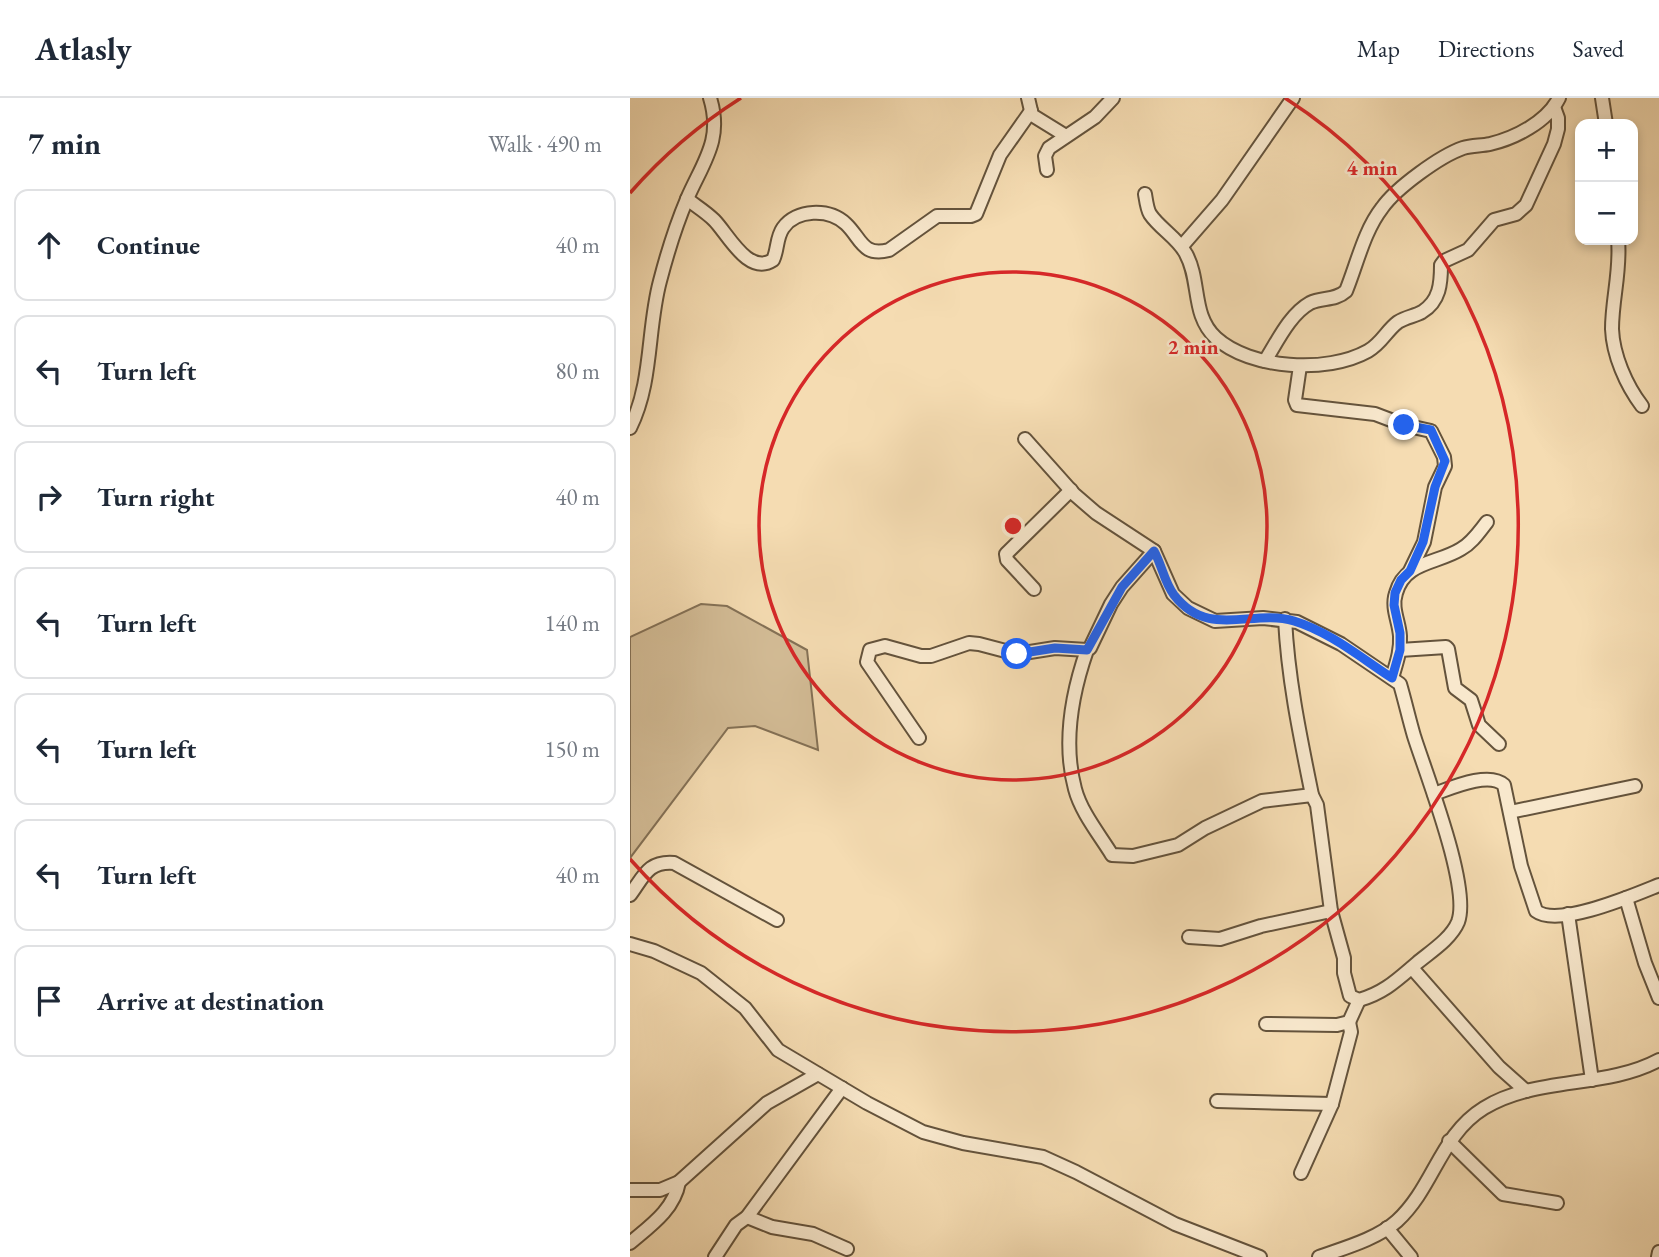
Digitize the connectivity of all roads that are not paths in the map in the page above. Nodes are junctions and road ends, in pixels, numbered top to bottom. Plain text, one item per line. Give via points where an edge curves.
1 (710, 98) edge
2 (1113, 98) edge
3 (1293, 98) edge
4 (1602, 98) edge
5 (1557, 101) edge
6 (1030, 105) edge
7 (1605, 119) edge
8 (1066, 136) junction
9 (1047, 170) dead end
10 (1145, 194) dead end
11 (687, 199) junction
12 (1619, 245) edge
13 (1182, 246) junction
14 (1265, 361) junction
15 (1300, 366) junction
16 (1642, 406) dead end
17 (630, 428) edge
18 (1025, 439) dead end
19 (1070, 490) junction
20 (1487, 522) dead end
21 (1154, 551) junction
22 (1410, 571) junction
23 (1034, 589) dead end
24 (1285, 619) junction
25 (1087, 650) junction
26 (1400, 650) junction
27 (1392, 678) junction
28 (919, 738) dead end
29 (1499, 744) dead end
30 (1634, 786) dead end
31 (1434, 794) junction
32 (1312, 795) junction
33 (1510, 812) junction
34 (1659, 885) edge
35 (630, 895) edge
36 (1626, 898) junction
37 (1331, 911) junction
38 (1568, 914) junction
39 (777, 920) dead end
40 (1189, 937) dead end
41 (630, 944) edge
42 (1412, 968) junction
43 (1659, 999) edge
44 (1359, 1000) junction
45 (1349, 1022) junction
46 (1266, 1024) dead end
47 (1659, 1060) edge
48 (817, 1074) junction
49 (1592, 1080) junction
50 (842, 1088) junction
51 (1526, 1091) junction
52 (1217, 1101) dead end
53 (1332, 1104) junction
54 (1449, 1141) junction
55 (1301, 1173) dead end
56 (679, 1182) junction
57 (630, 1190) edge
58 (1556, 1203) dead end
59 (747, 1217) junction
60 (1387, 1228) junction
61 (630, 1243) edge
62 (847, 1249) dead end
63 (715, 1257) edge
64 (1260, 1257) edge
65 (1319, 1257) edge
66 (1411, 1257) edge

1 - 11 street via 713,141
2 - 8 street
3 - 13 street via 1222,200
4 - 7 street
5 - 14 street via 1544,117 1521,132 1454,152 1397,192 1374,220 1346,291 1339,298 1313,301 1301,309
5 - 15 street via 1554,144 1528,201 1517,214 1494,220 1468,250 1444,261 1439,293 1432,304 1396,323 1380,344 1365,353
6 - 8 street via 1036,119
6 - 11 street via 989,176 976,215 937,216 889,250 865,247 834,216 798,215 780,233 773,260 759,264 730,243 715,221
8 - 9 street via 1049,148
10 - 13 street via 1150,214
11 - 17 street via 660,281 648,369
12 - 16 street via 1614,347
13 - 14 street via 1204,324 1227,346
14 - 15 street
15 - 22 street via 1297,405 1375,414 1431,430 1445,466
18 - 19 street
19 - 21 street
19 - 23 street via 1006,554
20 - 22 street via 1461,549
21 - 24 street via 1173,594 1194,612 1216,621
21 - 25 street via 1122,587
22 - 26 street via 1401,580 1394,605
24 - 27 street via 1340,644
24 - 32 street via 1287,660
25 - 28 street via 1055,648 1017,654 970,643 931,656 886,646 870,650 867,662
25 - 32 street via 1077,677 1070,747 1075,790 1112,855 1133,856 1178,845 1262,801
26 - 27 street
26 - 29 street via 1446,647 1455,688 1471,700 1479,725
27 - 31 street via 1401,684
30 - 33 street
31 - 33 street via 1496,779 1504,785
31 - 42 street via 1461,908 1454,929
32 - 37 street
33 - 38 street via 1536,911 1554,917
34 - 36 street
35 - 39 street via 652,866 674,863
36 - 38 street
36 - 43 street
37 - 40 street via 1220,939
37 - 44 street via 1350,996
38 - 49 street
41 - 48 street via 701,973 745,1007 778,1050
42 - 44 street via 1384,991
42 - 51 street
44 - 45 street
45 - 46 street
45 - 53 street via 1351,1032
47 - 49 street
48 - 50 street
48 - 56 street via 767,1103
49 - 51 street
50 - 59 street
50 - 64 street via 923,1132 1044,1157 1175,1224
51 - 54 street via 1486,1106 1467,1119
52 - 53 street
53 - 55 street
54 - 58 street via 1503,1194
54 - 60 street via 1424,1187
56 - 57 street via 660,1190
56 - 61 street via 660,1218
59 - 62 street via 813,1234
59 - 63 street via 736,1225
60 - 65 street
60 - 66 street

